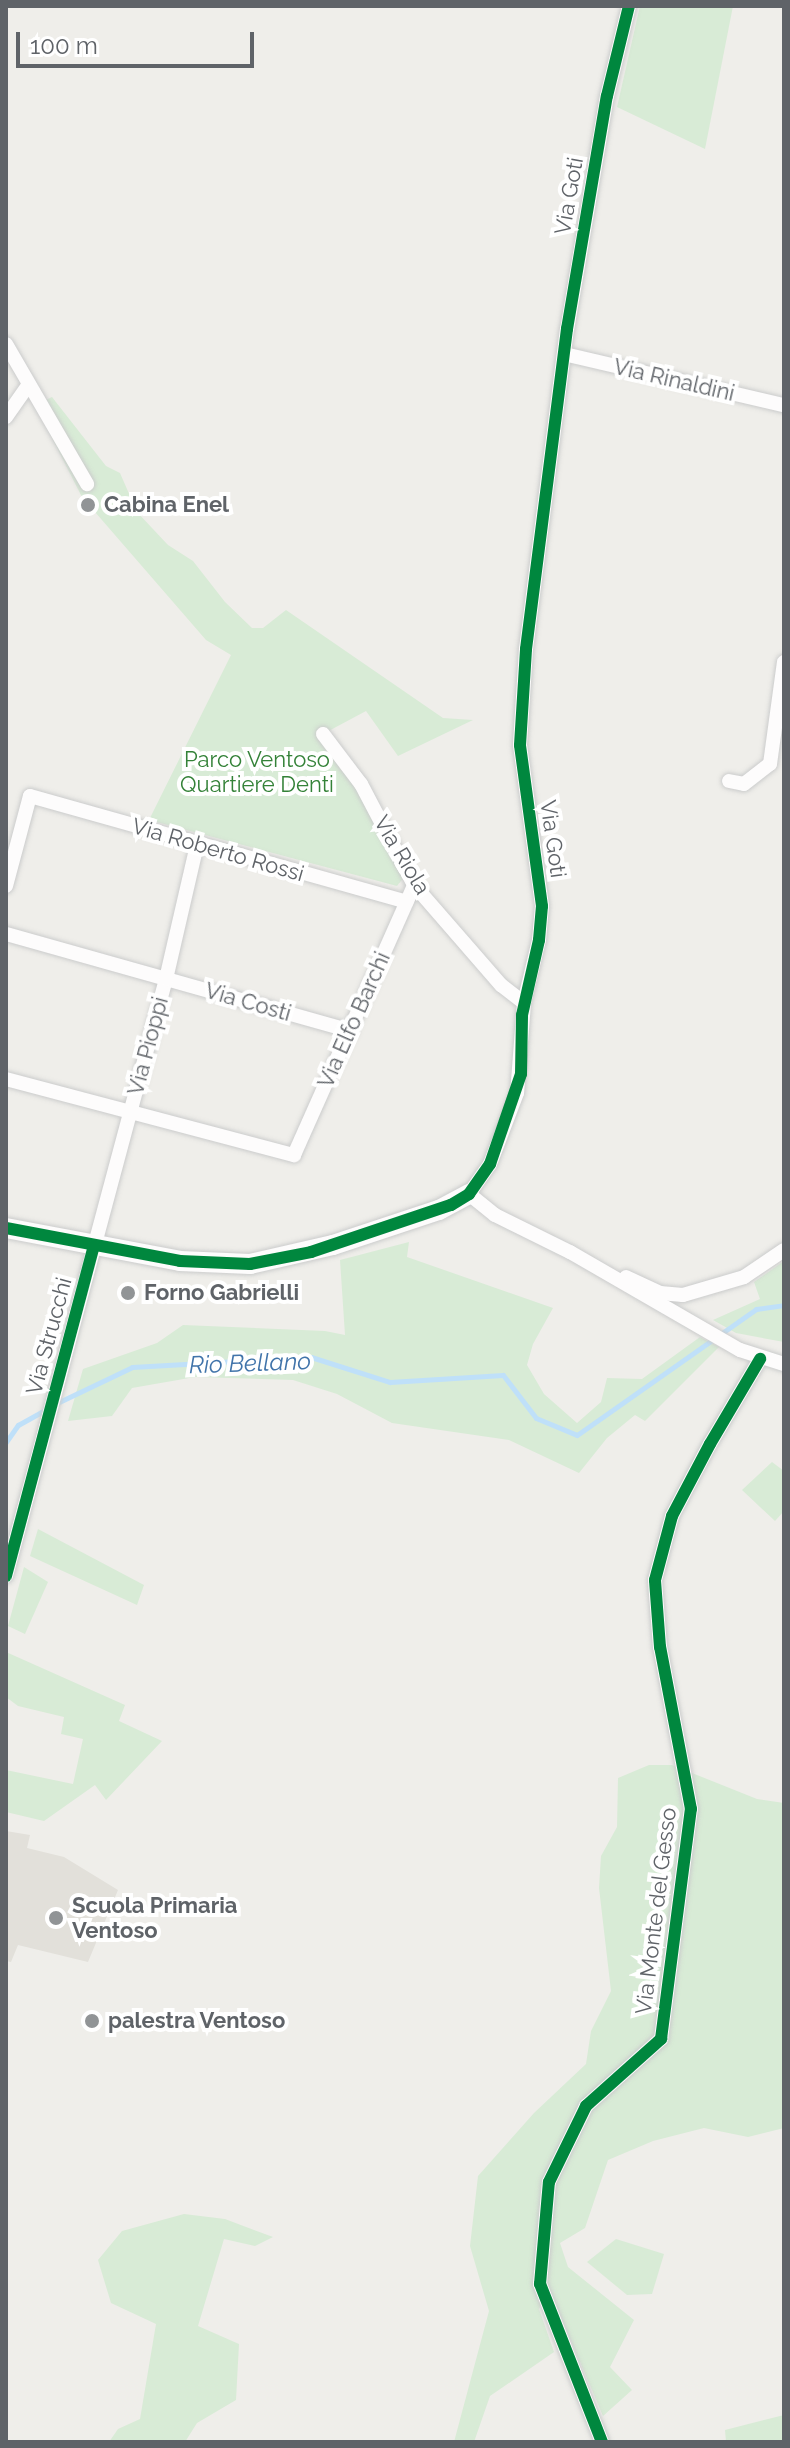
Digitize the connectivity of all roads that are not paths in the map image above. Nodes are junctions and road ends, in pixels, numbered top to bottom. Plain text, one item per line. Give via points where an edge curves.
1 (629, 6) edge
2 (6, 344) edge
3 (564, 354) junction
4 (28, 385) junction
5 (784, 405) edge
6 (6, 417) edge
7 (87, 484) dead end
8 (784, 662) edge
9 (323, 734) dead end
10 (729, 781) dead end
11 (197, 845) junction
12 (414, 885) junction
13 (6, 886) edge
14 (406, 902) junction
15 (6, 934) edge
16 (166, 979) junction
17 (524, 1003) junction
18 (351, 1031) junction
19 (6, 1079) edge
20 (130, 1112) junction
21 (469, 1194) junction
22 (6, 1228) edge
23 (94, 1245) junction
24 (784, 1250) edge
25 (610, 1276) junction
26 (760, 1359) junction
27 (784, 1364) edge
28 (6, 1576) edge
29 (602, 2442) edge

1 - 3 street, Via Goti via 588,195
2 - 4 street
3 - 5 street, Via Rinaldini
3 - 17 street, Via Goti via 526,649 520,745 542,906
4 - 6 street
4 - 7 street
8 - 10 street via 770,764 744,784
9 - 12 street, Via Riola via 361,784
11 - 13 street, Via Roberto Rossi via 30,796
11 - 14 street, Via Roberto Rossi
11 - 16 street, Via Pioppi
12 - 14 street, Via Elfo Barchi
12 - 17 street, Via Riola via 501,985
14 - 18 street, Via Elfo Barchi
15 - 16 street, Via Costi
16 - 18 street, Via Costi
16 - 20 street, Via Pioppi
17 - 21 street, Via Goti via 517,1093 490,1164
18 - 20 street, Via Elfo Barchi via 294,1155
19 - 20 street
20 - 23 street, Via Pioppi
21 - 23 street, Via Goti via 439,1210 270,1261 180,1261
21 - 25 street via 495,1215
22 - 23 street, Via Goti
23 - 28 street, Via Strucchi
24 - 25 street via 744,1277 683,1295
25 - 26 street
26 - 27 street
26 - 29 street, Via Monte del Gesso via 672,1516 655,1580 660,1647 691,1809 661,2039 586,2106 549,2182 540,2284

